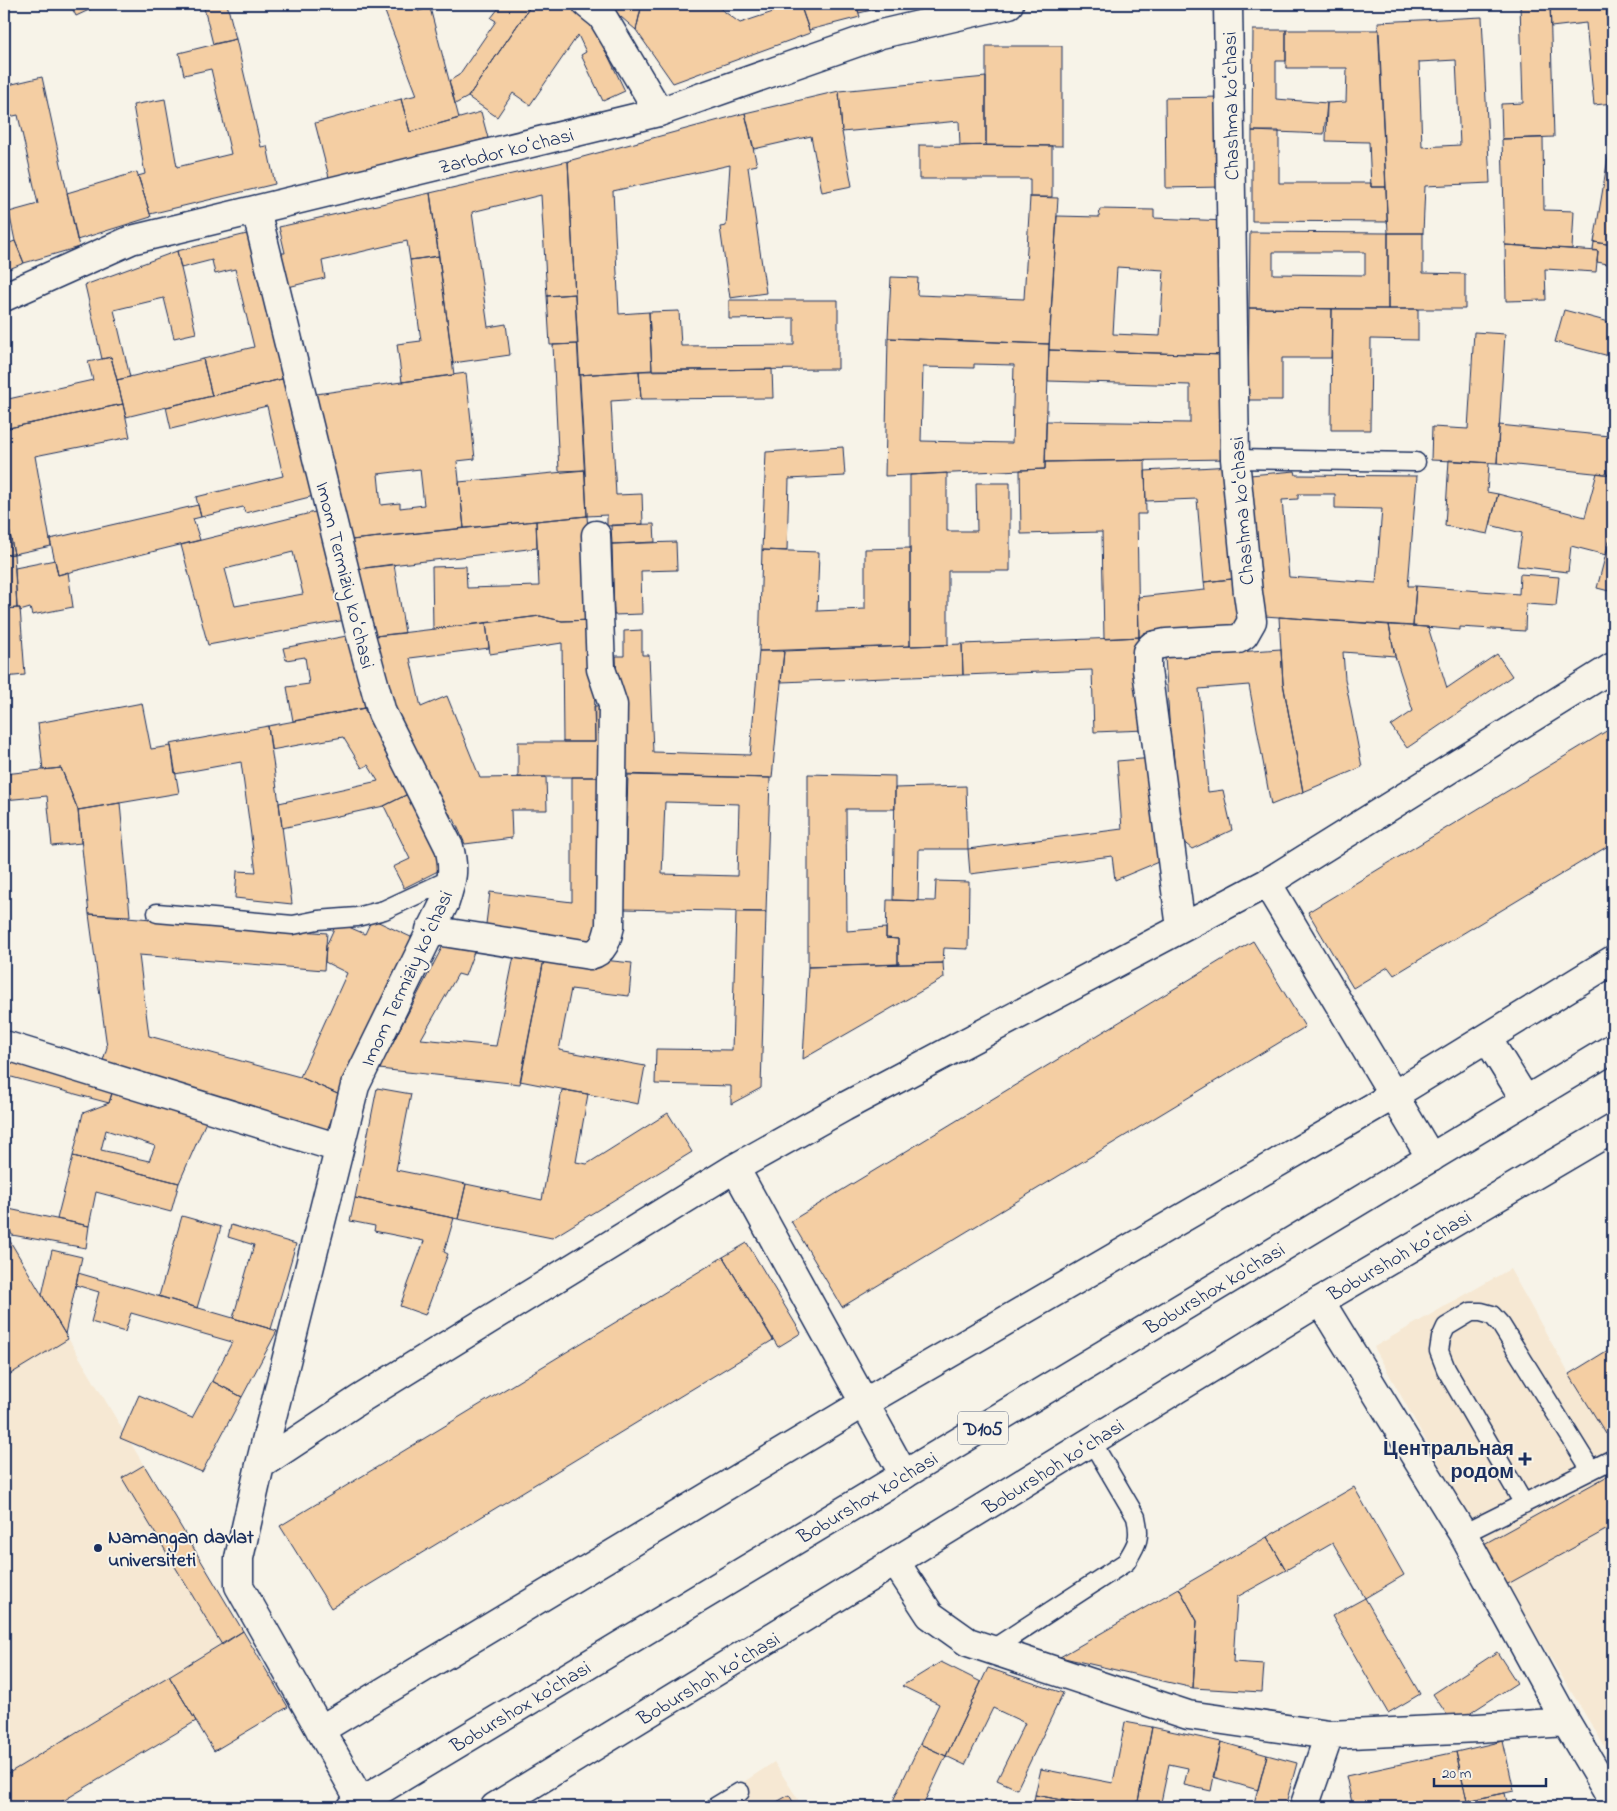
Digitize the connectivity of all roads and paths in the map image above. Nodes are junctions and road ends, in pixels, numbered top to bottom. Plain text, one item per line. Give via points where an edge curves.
1 (587, 4) edge
2 (1010, 4) edge
3 (1228, 4) edge
4 (659, 112) junction
5 (256, 210) junction
6 (4, 297) edge
7 (1235, 459) junction
8 (1416, 462) dead end
9 (596, 536) dead end
10 (1613, 667) edge
11 (453, 878) junction
12 (1267, 883) junction
13 (156, 913) dead end
14 (1181, 928) junction
15 (430, 930) junction
16 (1613, 960) edge
17 (1487, 1038) junction
18 (4, 1045) edge
19 (1613, 1048) edge
20 (1394, 1095) junction
21 (1526, 1101) junction
22 (1613, 1129) edge
23 (339, 1148) junction
24 (1431, 1158) junction
25 (735, 1168) junction
26 (1320, 1301) junction
27 (864, 1403) junction
28 (1092, 1442) junction
29 (1613, 1459) edge
30 (260, 1465) junction
31 (1591, 1470) junction
32 (904, 1475) junction
33 (1524, 1504) junction
34 (1463, 1534) junction
35 (896, 1563) junction
36 (991, 1650) junction
37 (1566, 1722) junction
38 (320, 1730) junction
39 (1329, 1735) junction
40 (740, 1792) dead end
41 (1613, 1801) edge
42 (356, 1805) edge
43 (495, 1807) edge
44 (715, 1807) edge
45 (1304, 1807) edge

1 - 4 street via 602,16
2 - 4 street, Zarbdor koʻchasi via 881,34
3 - 7 street, Chashma koʻchasi
4 - 5 street, Zarbdor koʻchasi
5 - 6 street, Zarbdor koʻchasi via 131,240
5 - 11 street, Imom Termiziy koʻchasi via 382,713 449,847
7 - 8 lane
7 - 14 street, Chashma koʻchasi via 1252,621 1244,636 1238,639 1166,643 1152,646 1147,652
9 - 15 street via 601,669 613,705 608,938 597,954 590,955
10 - 12 street
11 - 13 lane via 384,910 358,917 293,925
11 - 15 street, Imom Termiziy koʻchasi
12 - 14 street
12 - 20 street
14 - 25 street
15 - 23 street, Imom Termiziy koʻchasi via 355,1086
16 - 17 street
17 - 20 street
17 - 21 street
18 - 23 street
19 - 21 street, Boburshox ko'chasi / D105
20 - 24 street
20 - 27 street
21 - 24 street, Boburshox ko'chasi / D105
22 - 26 street, Boburshoh koʻchasi
23 - 30 street, Imom Termiziy koʻchasi
24 - 32 street, Boburshox ko'chasi / D105
25 - 27 street
25 - 30 street via 368,1394
26 - 28 street, Boburshoh koʻchasi
26 - 34 street
27 - 32 street
27 - 38 street
28 - 35 street, Boburshoh koʻchasi
28 - 36 lane via 1136,1517 1138,1543 1126,1562
29 - 31 lane
30 - 38 street, Imom Termiziy koʻchasi via 239,1558 239,1586
31 - 33 lane
31 - 33 lane via 1501,1325 1492,1315 1471,1312 1446,1327 1439,1351 1446,1369
32 - 42 street, Boburshox ko'chasi / D105
33 - 34 lane
34 - 37 street
35 - 36 street via 930,1615 968,1642
35 - 43 street, Boburshoh koʻchasi
36 - 39 street via 1188,1715
37 - 39 street
37 - 41 street
38 - 42 street, Imom Termiziy koʻchasi
39 - 45 street
40 - 44 lane

